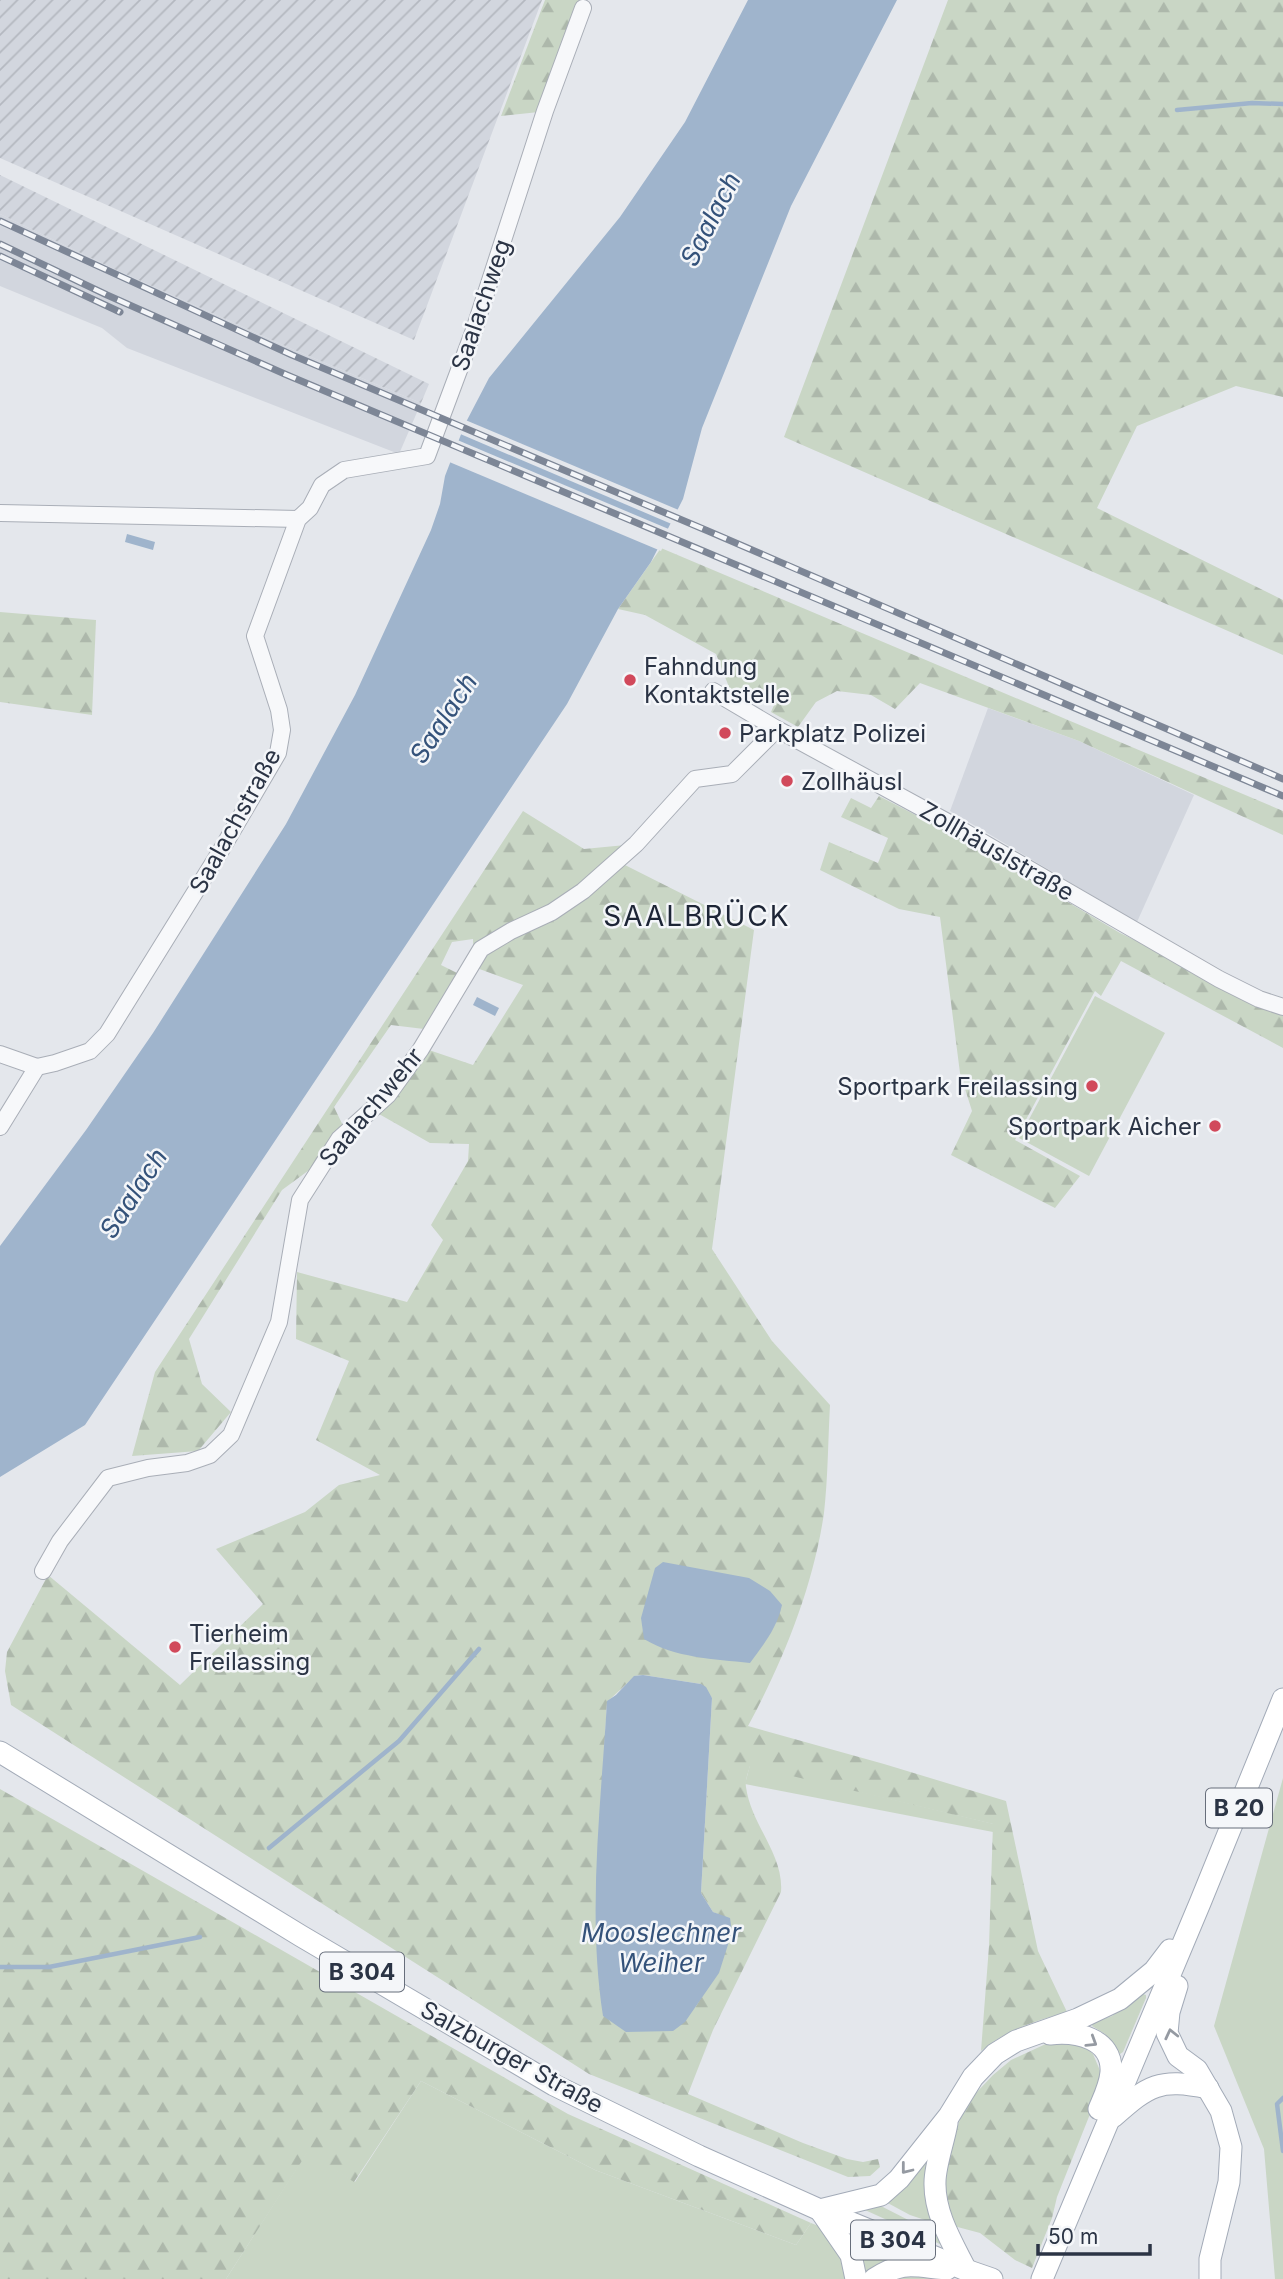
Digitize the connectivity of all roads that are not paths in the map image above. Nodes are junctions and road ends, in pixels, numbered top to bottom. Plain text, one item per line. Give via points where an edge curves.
1 (583, 8) dead end
2 (0, 513) edge
3 (298, 519) junction
4 (713, 691) dead end
5 (777, 729) junction
6 (1283, 1007) edge
7 (0, 1054) edge
8 (37, 1067) junction
9 (0, 1127) edge
10 (43, 1571) dead end
11 (1283, 1699) edge
12 (0, 1752) edge
13 (1184, 1938) junction
14 (1026, 2037) junction
15 (1208, 2088) junction
16 (949, 2116) junction
17 (1109, 2122) junction
18 (1079, 2189) junction
19 (820, 2210) junction
20 (1210, 2269) edge
21 (966, 2270) junction
22 (856, 2279) edge
23 (874, 2279) edge
24 (992, 2279) edge
25 (1042, 2279) edge
26 (1191, 2279) edge

1 - 3 street, Saalachweg via 427,456 344,470 322,485
2 - 3 street
3 - 8 street, Saalachstraße via 255,636 279,710 278,753 107,1034 90,1051
4 - 5 street, Zollhäuslstraße
5 - 6 street, Zollhäuslstraße via 1219,979
5 - 10 street, Saalachwehr via 732,774 695,779 636,844 583,891 481,949 388,1095 339,1139 300,1199 279,1322 231,1436 210,1455 108,1478
7 - 8 street
8 - 9 street
11 - 13 main road, B 20
12 - 19 main road, Salzburger Straße / B 304 via 554,2085
13 - 14 main road via 1120,1999
15 -> 13 main road via 1197,2070 1178,2056 1167,2033
13 - 17 main road
14 - 16 main road via 985,2063
14 -> 18 main road via 1081,2035 1109,2058 1109,2081 1086,2140
15 - 17 main road via 1182,2082 1155,2085
15 - 20 main road via 1221,2111 1231,2147 1229,2182
16 -> 19 main road via 881,2195
16 - 21 main road via 935,2182 939,2211
17 - 18 main road
18 - 25 main road
19 - 21 main road, B 304
19 - 22 main road via 851,2255
20 - 26 main road
21 - 23 main road via 902,2265
21 - 24 main road, B 304

